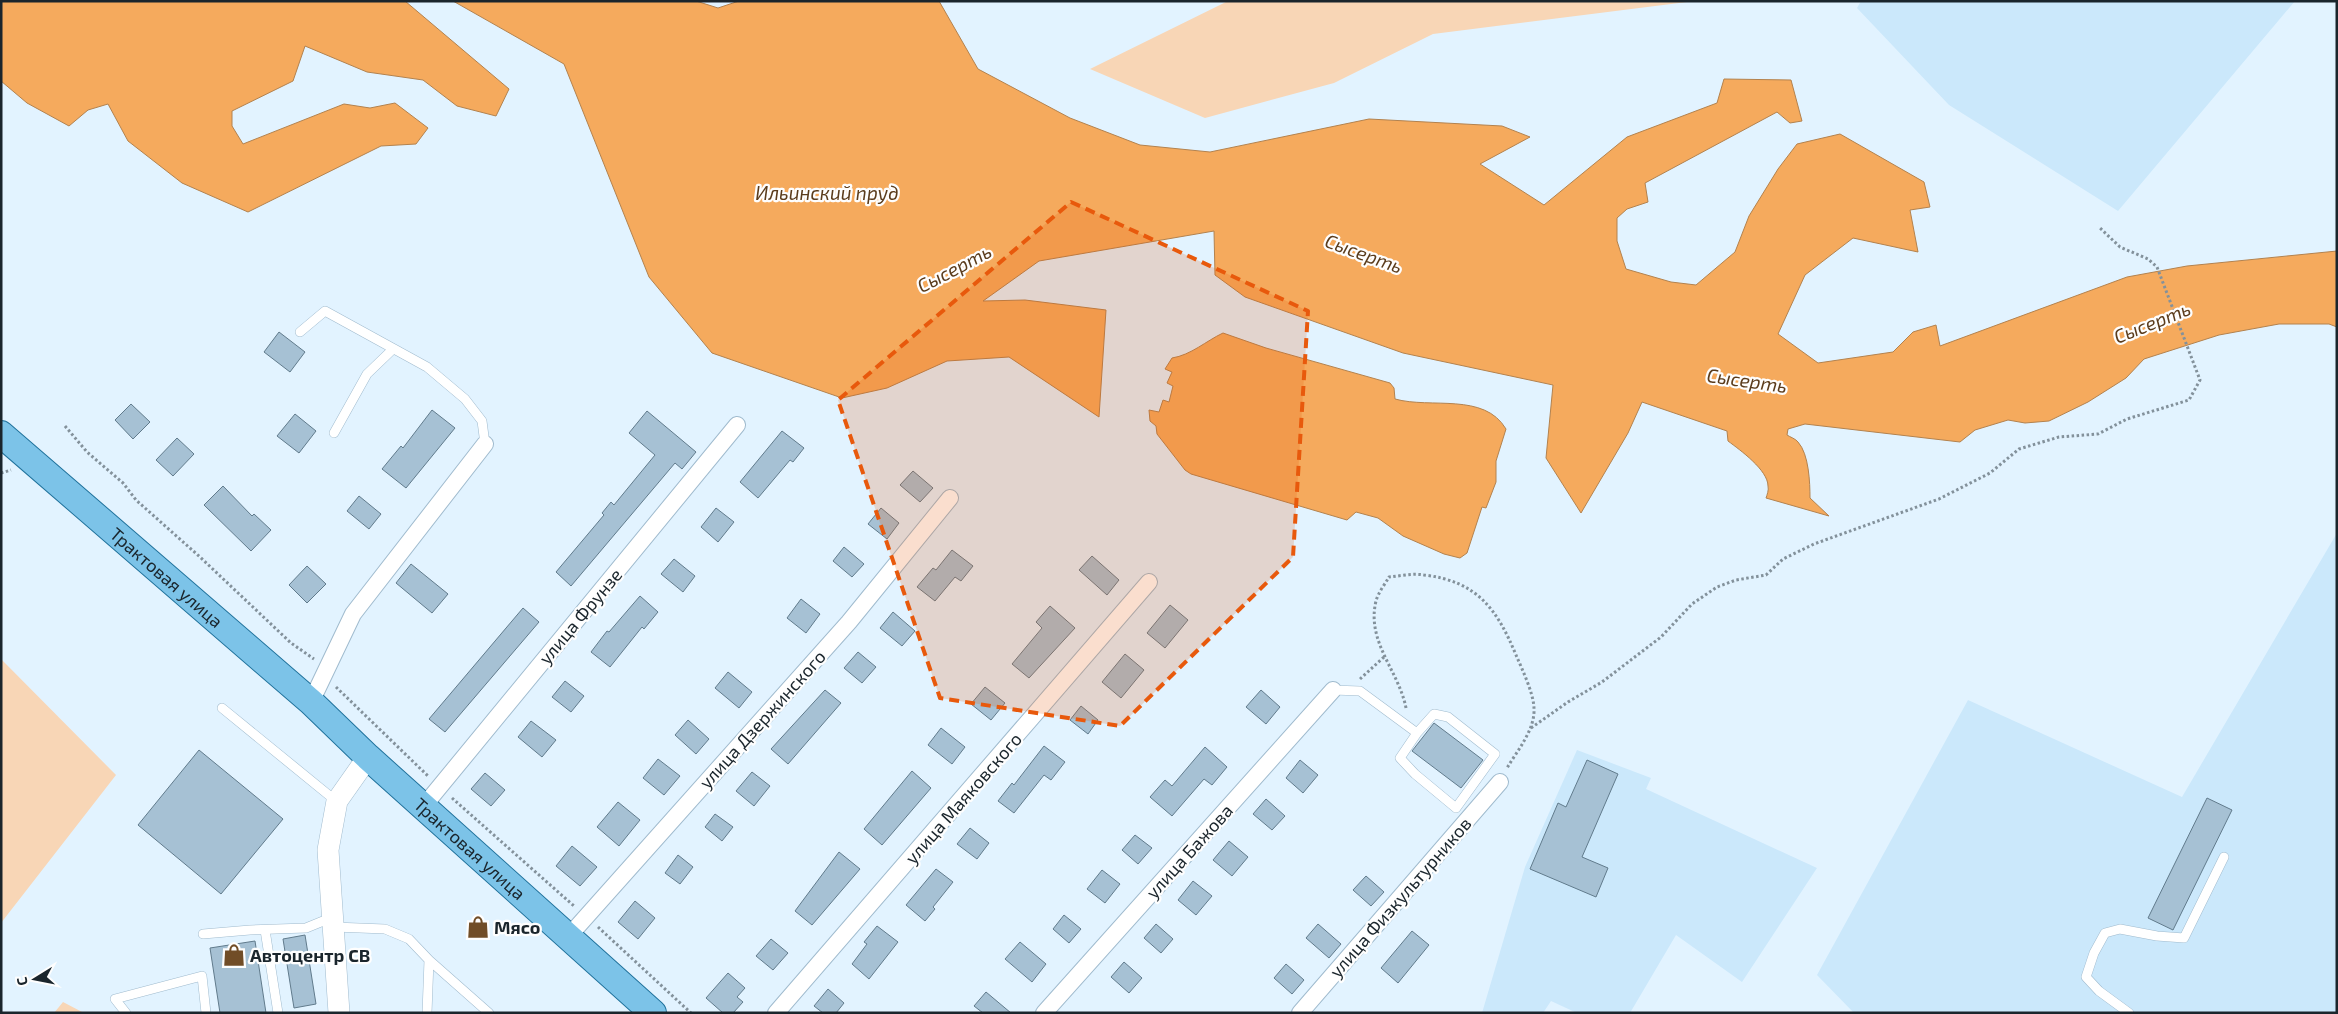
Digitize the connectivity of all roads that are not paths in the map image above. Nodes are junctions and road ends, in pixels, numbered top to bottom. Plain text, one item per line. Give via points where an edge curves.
1 (300, 332) dead end
2 (392, 350) junction
3 (737, 425) dead end
4 (334, 433) dead end
5 (1, 434) edge
6 (485, 444) joint
7 (950, 498) dead end
8 (1149, 582) dead end
9 (1340, 690) joint
10 (312, 702) junction
11 (222, 708) dead end
12 (1417, 733) junction
13 (368, 757) junction
14 (1500, 782) road end
15 (336, 801) junction
16 (422, 807) junction
17 (2224, 857) dead end
18 (333, 922) junction
19 (578, 926) junction
20 (265, 930) junction
21 (203, 934) dead end
22 (429, 960) junction
23 (126, 1013) edge
24 (206, 1013) edge
25 (278, 1013) edge
26 (339, 1013) edge
27 (427, 1013) edge
28 (489, 1013) edge
29 (653, 1013) edge
30 (776, 1013) edge
31 (1044, 1013) edge
32 (1300, 1013) edge
33 (2128, 1013) edge

1 - 2 lane via 325,311
2 - 4 lane via 367,374
2 - 6 lane via 427,368 465,399 482,421
3 - 16 street, улица Фрунзе
5 - 10 main road, Трактовая улица
6 - 10 street via 353,614
7 - 19 street, улица Дзержинского via 849,622
8 - 30 street, улица Маяковского
9 - 12 lane via 1360,691
9 - 31 street, улица Бажова
10 - 13 main road, Трактовая улица
11 - 15 lane
12 - 12 lane via 1434,714 1448,717 1495,754 1456,808 1400,758
13 - 15 street
13 - 16 main road, Трактовая улица
14 - 32 street, улица Физкультурников
15 - 18 street via 328,850
16 - 19 main road, Трактовая улица
17 - 33 lane via 2184,938 2120,929 2105,933 2086,976 2099,991
18 - 20 lane via 306,928
18 - 22 lane via 385,929 408,939
18 - 26 street
19 - 29 main road, Трактовая улица
20 - 21 lane
20 - 25 lane
22 - 27 lane
22 - 28 lane
23 - 24 lane via 115,999 202,976

